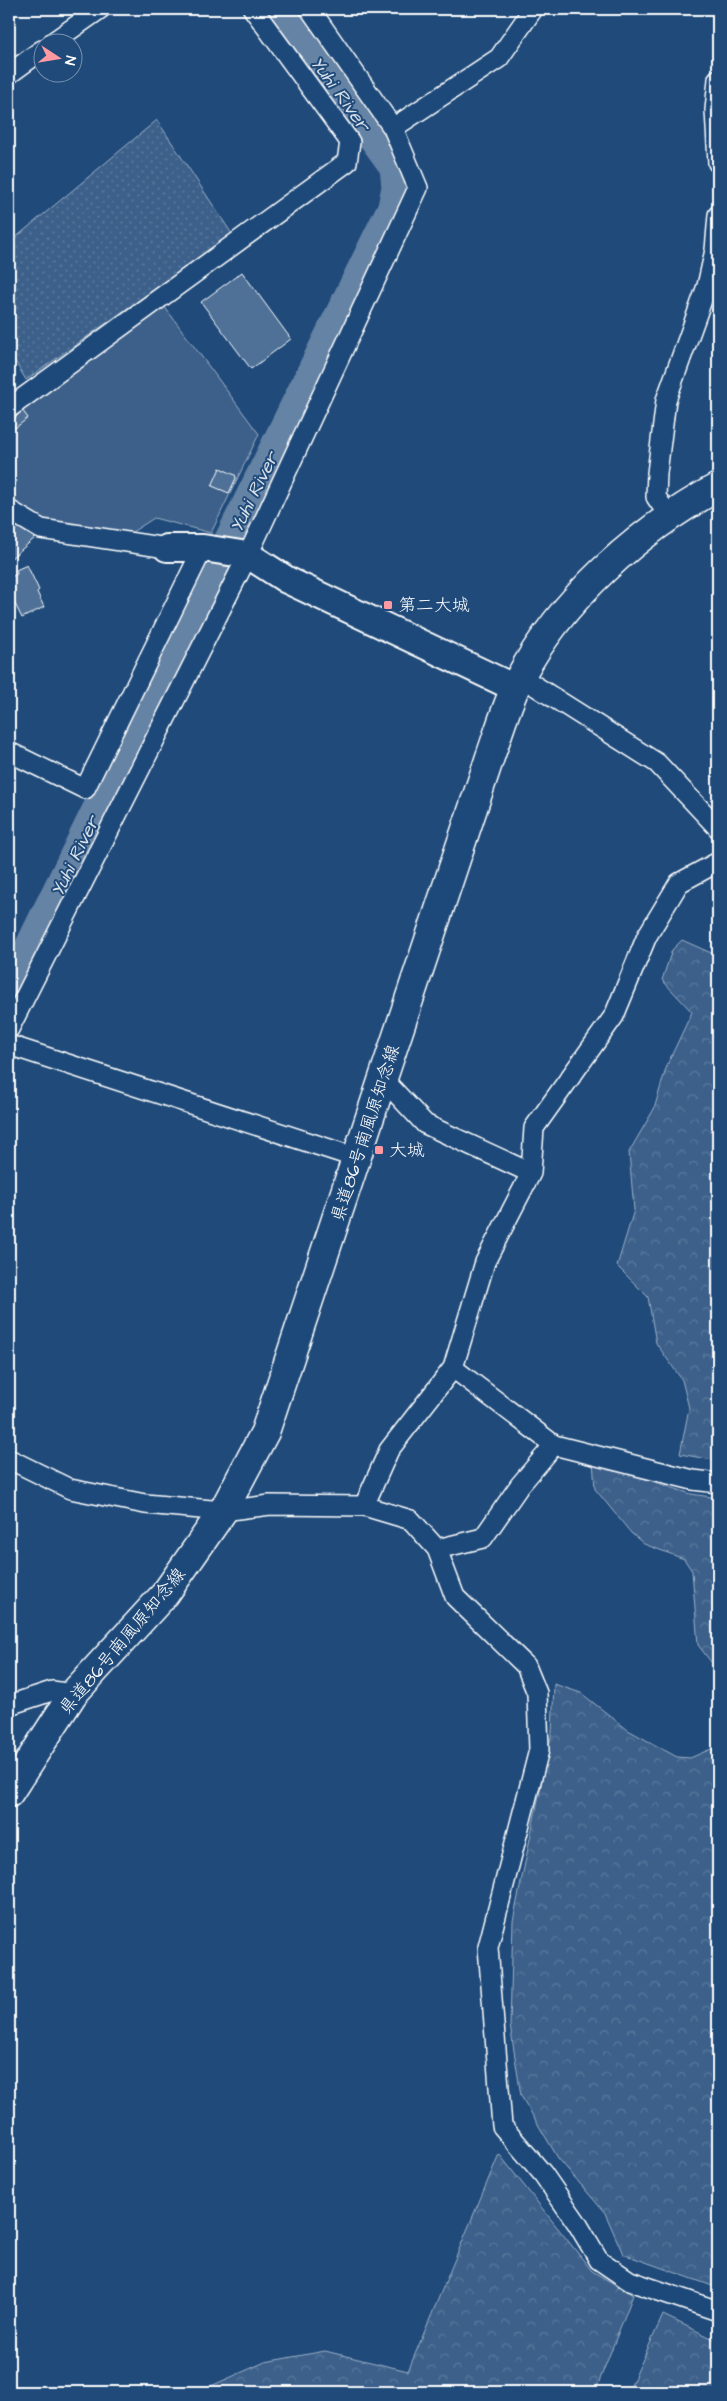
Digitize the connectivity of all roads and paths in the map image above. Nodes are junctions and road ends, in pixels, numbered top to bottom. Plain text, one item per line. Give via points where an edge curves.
1 (100, 9) edge
2 (253, 9) edge
3 (310, 9) edge
4 (534, 9) edge
5 (67, 32) edge
6 (32, 57) edge
7 (9, 74) edge
8 (718, 80) edge
9 (392, 128) junction
10 (718, 163) edge
11 (718, 215) edge
12 (9, 408) edge
13 (718, 486) edge
14 (9, 510) edge
15 (668, 516) junction
16 (167, 548) joint
17 (207, 548) junction
18 (243, 554) junction
19 (518, 683) junction
20 (9, 752) edge
21 (718, 828) edge
22 (718, 862) edge
23 (9, 1029) edge
24 (9, 1045) edge
25 (383, 1079) junction
26 (357, 1158) junction
27 (531, 1173) junction
28 (452, 1368) junction
29 (554, 1445) junction
30 (9, 1459) edge
31 (718, 1483) edge
32 (364, 1506) junction
33 (223, 1511) junction
34 (437, 1549) junction
35 (73, 1694) junction
36 (9, 1705) edge
37 (9, 1793) edge
38 (718, 2311) edge

1 - 5 street
2 - 12 street via 350,142 347,162
3 - 9 street
4 - 9 street via 499,58
6 - 7 street
8 - 10 street via 714,110
9 - 18 street via 418,188
11 - 15 street via 707,286 666,400 656,497
13 - 15 main road, 県道86号南風原知念線
14 - 16 street via 41,529
15 - 19 main road, 県道86号南風原知念線 via 585,588 553,629
16 - 17 street
17 - 18 street
17 - 20 street via 85,789
18 - 19 street via 286,580
18 - 23 street
19 - 21 street via 658,763
19 - 25 main road, 県道86号南風原知念線 via 490,757
22 - 27 street via 679,883 665,906 647,936 614,1016 534,1128
24 - 26 street
25 - 26 main road, 県道86号南風原知念線
25 - 27 street via 425,1124
26 - 33 main road, 県道86号南風原知念線 via 265,1432
27 - 28 street via 485,1262
28 - 29 street
28 - 32 street via 388,1450
29 - 31 street via 693,1480
29 - 34 street via 520,1485 483,1538
30 - 33 street via 70,1490 145,1504
32 - 33 street via 270,1505
32 - 34 street via 411,1520
33 - 35 main road, 県道86号南風原知念線 via 165,1594
34 - 38 street via 456,1597 526,1666 536,1693 539,1750 488,1947 502,2126 543,2174 599,2260 630,2281
35 - 36 street via 52,1691
35 - 37 main road, 県道86号南風原知念線

